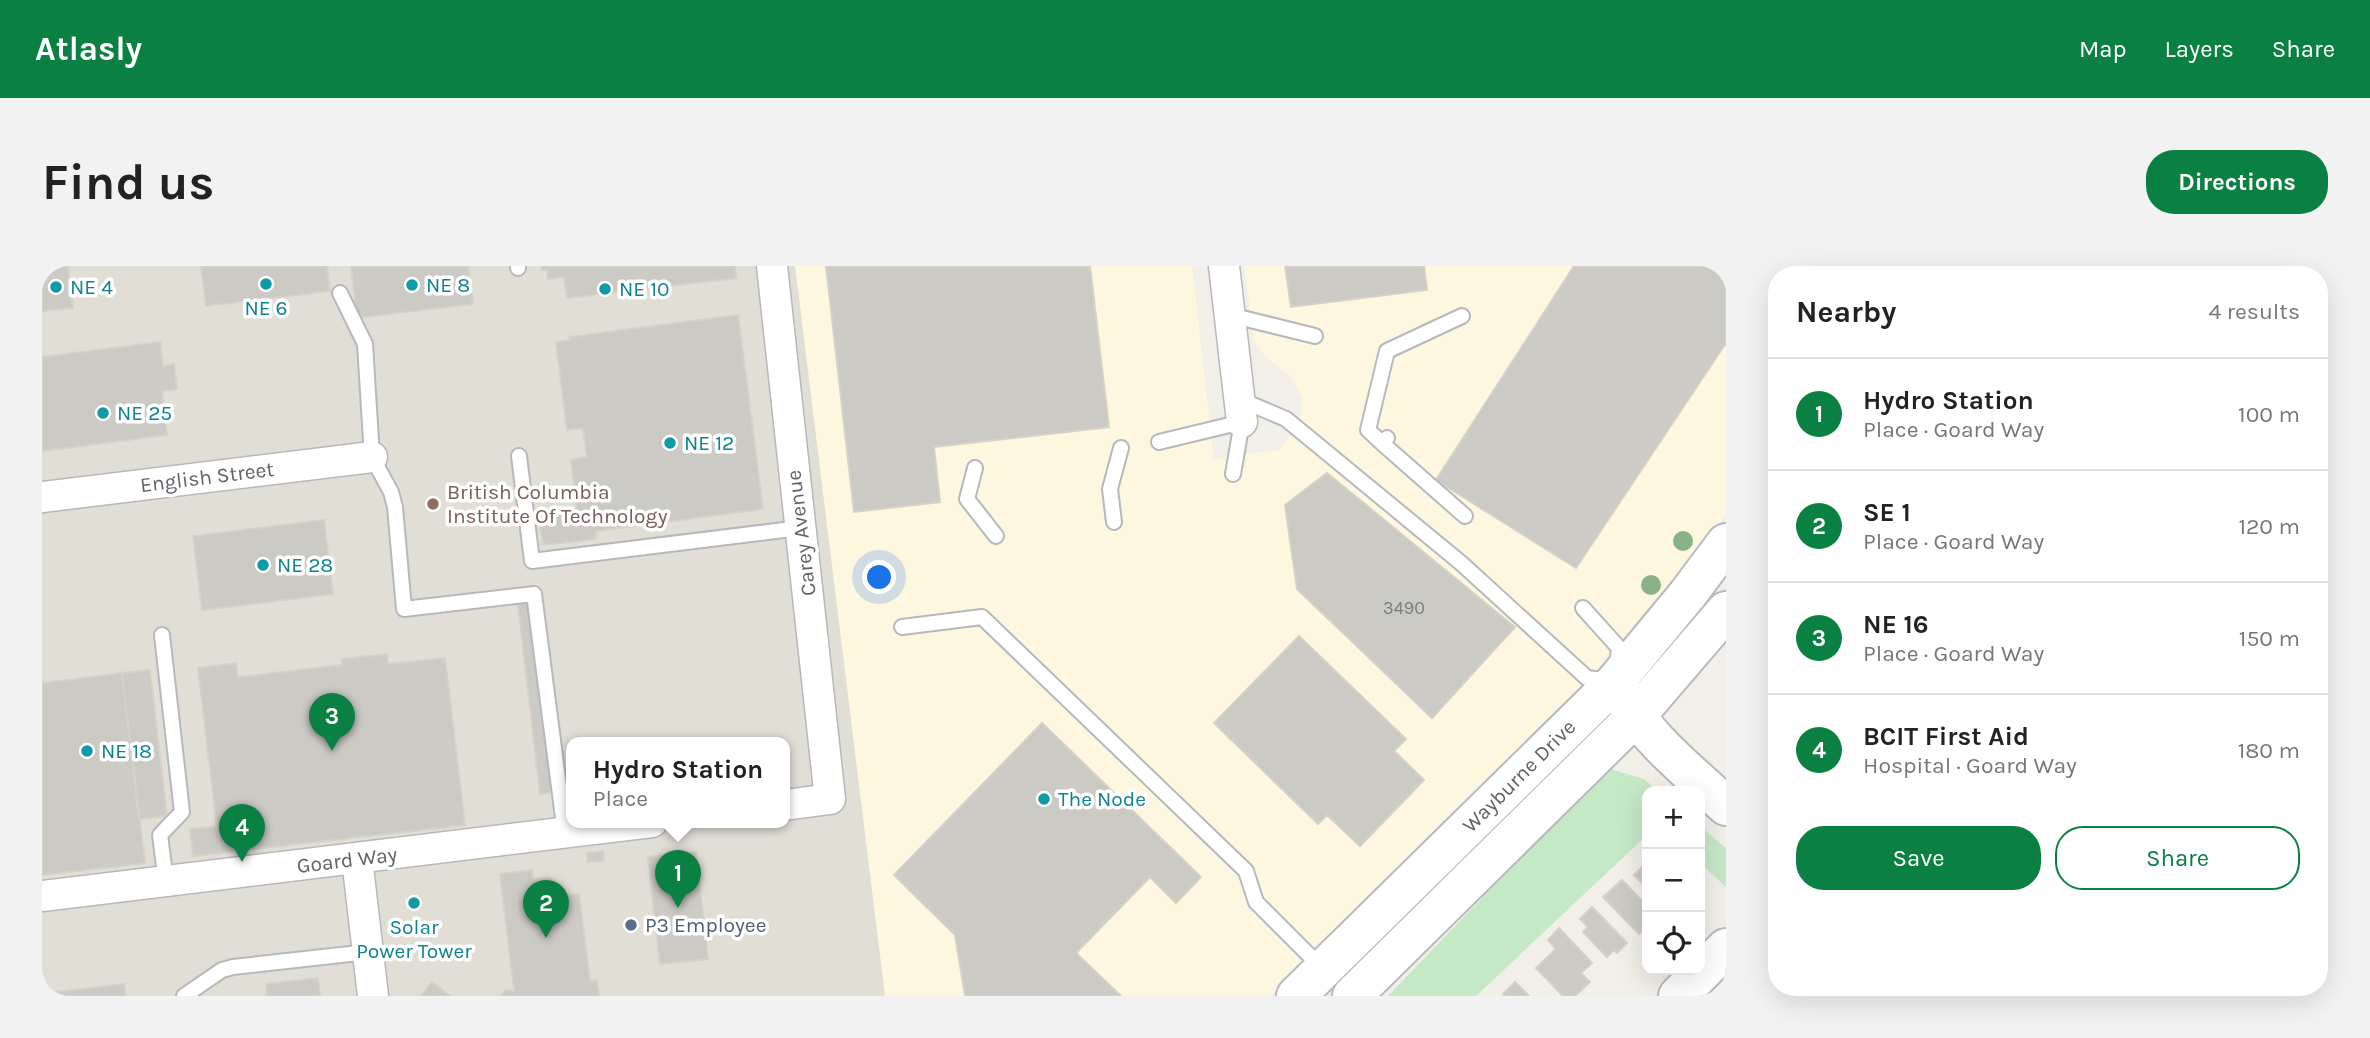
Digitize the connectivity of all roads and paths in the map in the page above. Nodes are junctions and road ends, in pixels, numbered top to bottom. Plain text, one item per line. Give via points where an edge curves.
1 (772, 266) edge
2 (1224, 266) edge
3 (340, 293) dead end
4 (1230, 315) junction
5 (1462, 316) dead end
6 (1315, 336) dead end
7 (1241, 410) junction
8 (1159, 442) dead end
9 (1121, 448) dead end
10 (519, 456) dead end
11 (372, 457) junction
12 (975, 468) dead end
13 (1234, 474) dead end
14 (42, 497) edge
15 (1465, 516) dead end
16 (1114, 522) dead end
17 (800, 528) junction
18 (996, 536) dead end
19 (1726, 543) edge
20 (1583, 608) dead end
21 (1726, 611) edge
22 (902, 627) dead end
23 (162, 635) dead end
24 (1615, 682) junction
25 (1635, 717) junction
26 (790, 804) edge
27 (1726, 806) edge
28 (608, 828) edge
29 (565, 834) junction
30 (357, 859) junction
31 (166, 882) junction
32 (42, 896) edge
33 (1726, 948) edge
34 (368, 952) junction
35 (1324, 969) junction
36 (184, 996) edge
37 (373, 996) edge
38 (1296, 996) edge
39 (1352, 996) edge
40 (1678, 996) edge

1 - 17 street, Carey Avenue
2 - 4 street
3 - 11 lane via 365,344
4 - 6 lane
4 - 7 street
5 - 15 lane via 1388,351 1368,430 1386,440
7 - 8 lane
7 - 13 lane
7 - 24 lane via 1286,419 1461,563 1587,678
9 - 16 lane via 1110,489
10 - 17 lane via 532,561
11 - 14 street, English Street
11 - 29 lane via 391,492 404,609 534,594
12 - 18 lane via 967,499
17 - 26 street, Carey Avenue via 830,799
19 - 24 street, Wayburne Drive
20 - 24 lane via 1619,648
21 - 25 street, Wayburne Drive
22 - 35 lane via 982,617 1246,871 1256,902
23 - 31 lane via 182,812 160,835
24 - 25 street
24 - 35 street, Wayburne Drive
25 - 27 street
25 - 39 street, Wayburne Drive
28 - 29 street, Goard Way
29 - 30 street, Goard Way
30 - 31 street, Goard Way
30 - 34 street
31 - 32 street, Goard Way
33 - 40 street
34 - 36 lane via 233,967
34 - 37 street
35 - 38 street, Wayburne Drive

